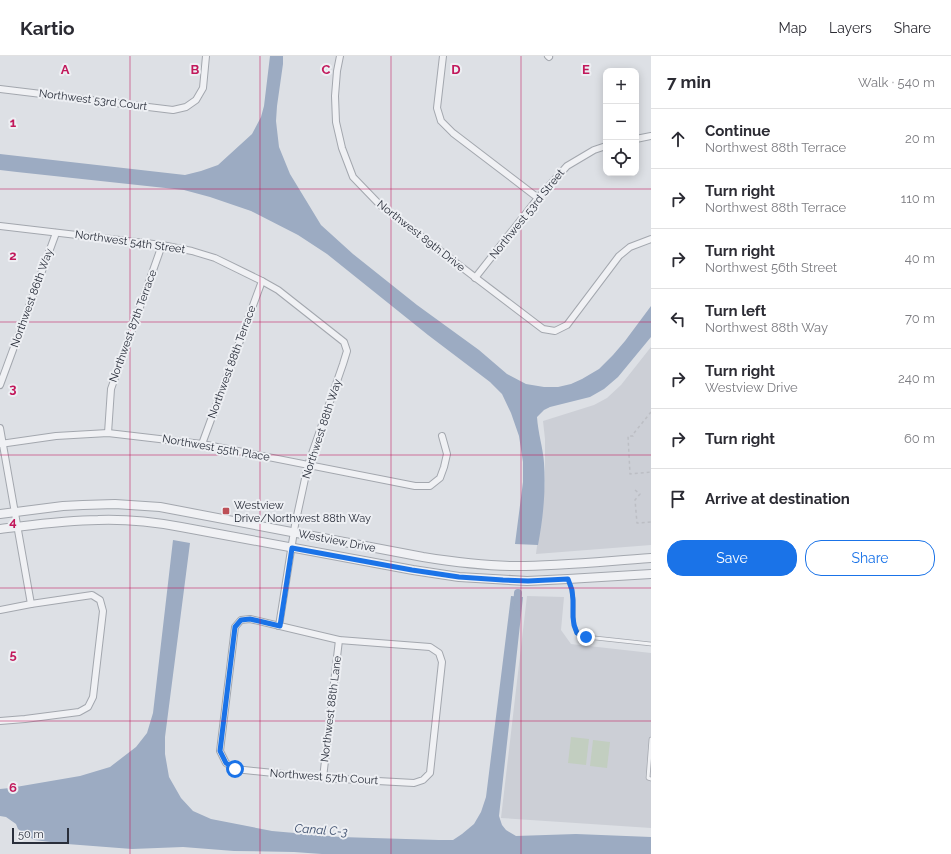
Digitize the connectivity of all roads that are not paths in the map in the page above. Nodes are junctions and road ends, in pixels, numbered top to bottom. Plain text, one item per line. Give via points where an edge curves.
1 (206, 56) edge
2 (340, 56) edge
3 (443, 56) edge
4 (0, 89) edge
5 (651, 136) edge
6 (639, 138) edge
7 (603, 147) edge
8 (538, 198) junction
9 (0, 226) edge
10 (56, 233) junction
11 (651, 239) edge
12 (162, 245) junction
13 (475, 278) junction
14 (262, 281) junction
15 (347, 351) joint
16 (0, 385) edge
17 (0, 428) edge
18 (108, 433) junction
19 (442, 436) dead end
20 (2, 444) edge
21 (202, 444) junction
22 (308, 464) junction
23 (15, 512) junction
24 (0, 514) edge
25 (17, 527) junction
26 (0, 529) edge
27 (294, 533) junction
28 (292, 548) junction
29 (651, 558) edge
30 (651, 574) edge
31 (568, 579) junction
32 (31, 604) junction
33 (0, 610) edge
34 (280, 626) junction
35 (339, 640) junction
36 (651, 644) edge
37 (0, 721) edge
38 (651, 739) edge
39 (323, 778) junction
40 (651, 779) edge

1 - 4 street, Northwest 53rd Court via 203,88 196,100 186,107 173,110
2 - 13 street, Northwest 89th Drive via 335,96 336,122 353,177 380,205
3 - 8 street via 437,108 441,121
5 - 6 street
7 - 8 street, Northwest 53rd Street via 567,166
8 - 13 street, Northwest 53rd Street
9 - 10 street, Northwest 54th Street
10 - 12 street, Northwest 54th Street
10 - 16 street, Northwest 86th Way
11 - 13 street, Northwest 89th Drive via 630,247 618,256 567,325 555,331 543,329
12 - 14 street, Northwest 54th Street via 215,258
12 - 18 street, Northwest 87th Terrace via 111,389
14 - 15 street, Northwest 54th Street via 278,290 344,342
14 - 21 street, Northwest 88th Terrace
15 - 22 street, Northwest 88th Way
17 - 20 street
18 - 20 street, Northwest 55th Place via 56,436
18 - 21 street, Northwest 55th Place
19 - 22 street, Northwest 55th Place via 447,454 444,467 440,478 430,486 415,486
20 - 23 street
21 - 22 street, Northwest 55th Place
22 - 27 street, Northwest 88th Way
23 - 24 street, Westview Drive
23 - 25 street
23 - 27 street, Westview Drive via 82,505 160,507
25 - 26 street, Westview Drive
25 - 28 street, Westview Drive via 77,520 154,522
25 - 32 street
27 - 28 street, Northwest 88th Way
27 - 29 street, Westview Drive via 441,560 517,566
28 - 31 street, Westview Drive via 459,577
28 - 34 street, Northwest 88th Way
30 - 31 street, Westview Drive
31 - 36 lane via 572,590 573,617 577,633 586,637
32 - 33 street
32 - 37 street via 92,595 100,600 103,611 93,697 88,706 79,712
34 - 35 street
34 - 39 street, Northwest 57th Court via 250,619 241,620 235,627 220,751 226,763 235,769
35 - 39 street, Northwest 88th Lane
35 - 39 street, Northwest 57th Court via 430,647 440,653 442,662 430,773 423,780 414,783
38 - 40 lane via 648,778

